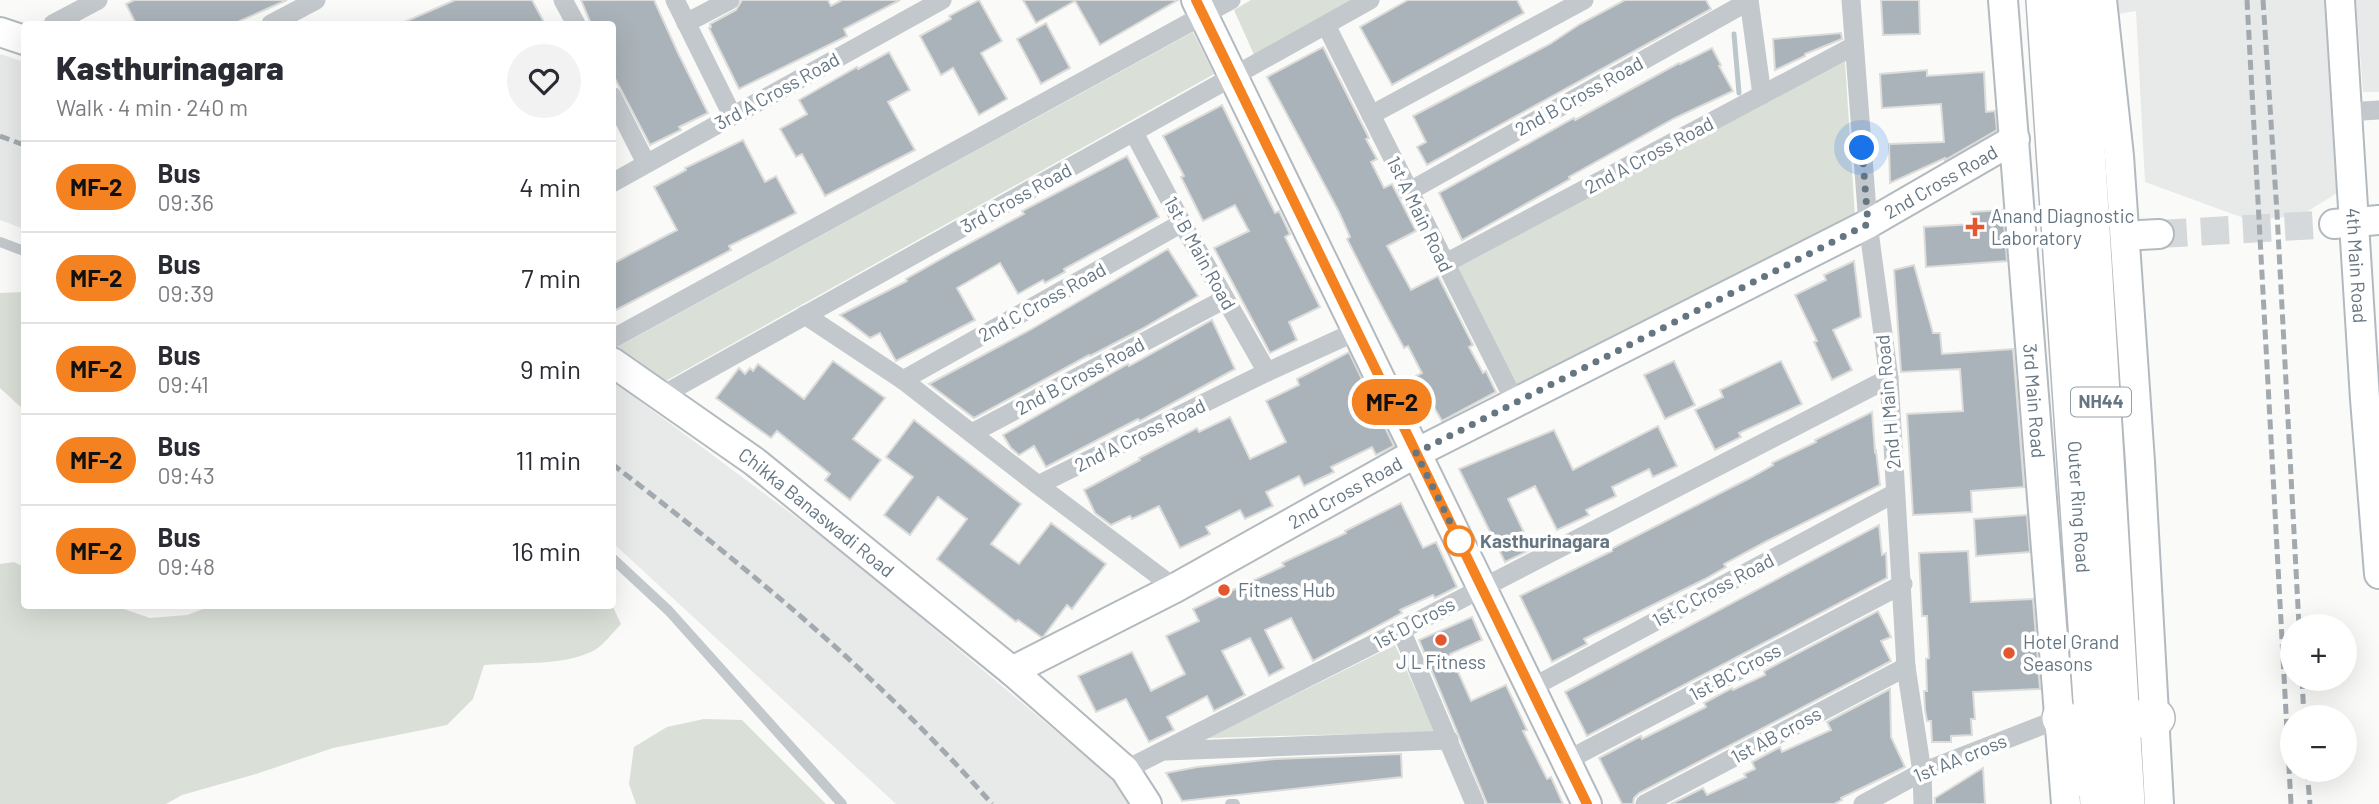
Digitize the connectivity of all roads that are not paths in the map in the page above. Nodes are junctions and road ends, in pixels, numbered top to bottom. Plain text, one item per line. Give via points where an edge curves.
1 (97, 0) edge
2 (316, 0) edge
3 (563, 0) edge
4 (675, 0) edge
5 (730, 0) edge
6 (942, 0) edge
7 (1231, 0) edge
8 (1370, 0) edge
9 (1584, 0) edge
10 (1749, 0) edge
11 (1851, 0) edge
12 (2003, 0) edge
13 (2045, 0) edge
14 (2077, 0) edge
15 (2102, 0) edge
16 (2340, 0) edge
17 (1200, 7) edge
18 (58, 21) edge
19 (277, 21) edge
20 (574, 21) edge
21 (686, 23) junction
22 (1326, 25) junction
23 (0, 32) edge
24 (21, 39) edge
25 (1854, 46) junction
26 (1234, 77) junction
27 (1762, 95) junction
28 (616, 104) edge
29 (2379, 110) edge
30 (2347, 112) junction
31 (732, 115) junction
32 (1371, 115) junction
33 (1134, 132) junction
34 (2015, 139) junction
35 (2119, 156) junction
36 (646, 163) junction
37 (616, 181) edge
38 (1409, 192) junction
39 (2356, 222) edge
40 (1182, 223) junction
41 (1868, 224) junction
42 (0, 242) edge
43 (21, 250) edge
44 (1444, 264) junction
45 (1225, 299) junction
46 (805, 315) junction
47 (1357, 331) junction
48 (616, 337) edge
49 (616, 365) edge
50 (1268, 372) junction
51 (1889, 378) junction
52 (902, 380) junction
53 (662, 396) junction
54 (2372, 399) edge
55 (1515, 402) junction
56 (2138, 430) junction
57 (972, 433) junction
58 (1416, 453) junction
59 (1038, 485) junction
60 (1895, 493) junction
61 (616, 562) edge
62 (2379, 574) edge
63 (1903, 584) junction
64 (1482, 587) junction
65 (1175, 588) junction
66 (1401, 631) junction
67 (1906, 667) junction
68 (1012, 671) junction
69 (1531, 688) junction
70 (2061, 718) junction
71 (2138, 719) junction
72 (1449, 740) junction
73 (1158, 752) junction
74 (1566, 761) junction
75 (1125, 770) junction
76 (1922, 772) junction
77 (842, 804) edge
78 (1147, 804) edge
79 (1475, 804) edge
80 (1587, 804) edge
81 (1645, 804) edge
82 (1863, 804) edge
83 (1923, 804) edge
84 (2066, 804) edge
85 (2084, 804) edge
86 (2099, 804) edge
87 (2126, 804) edge
88 (2159, 804) edge

1 - 18 street
2 - 19 street
3 - 20 street
4 - 21 street
5 - 21 street
6 - 31 street, 3rd A Cross Road
7 - 17 street
8 - 22 street, 3rd Cross Road
9 - 32 street
10 - 27 street
10 - 38 street, 2nd B Cross Road
11 - 25 street, 2nd H Main Road
12 - 34 street, 3rd Main Road
13 - 86 highway, Outer Ring Road / NH44
14 - 71 highway, Outer Ring Road / NH44
15 - 35 street
16 - 30 street, 4th Main Road
17 - 26 street
17 - 48 street
21 - 31 street
22 - 26 street, 3rd Cross Road
22 - 32 street, 1st A Main Road
23 - 24 street
25 - 27 street, 2nd A Cross Road
25 - 41 street, 2nd H Main Road
26 - 33 street, 3rd Cross Road
26 - 47 street
27 - 44 street, 2nd A Cross Road
28 - 36 street
29 - 30 street
30 - 39 street, 4th Main Road
31 - 36 street, 3rd A Cross Road
32 - 38 street, 1st A Main Road
33 - 40 street, 1st B Main Road
33 - 46 street, 3rd Cross Road
34 - 41 street, 2nd Cross Road
34 - 70 street, 3rd Main Road
35 - 56 street
35 - 56 street via 2134,167 2149,234 2150,403
36 - 37 street, 3rd A Cross Road
38 - 44 street, 1st A Main Road
39 - 54 street, 4th Main Road
40 - 45 street, 1st B Main Road
40 - 52 street, 2nd C Cross Road
41 - 51 street, 2nd H Main Road
41 - 55 street, 2nd Cross Road
42 - 43 lane
44 - 55 street, 1st A Main Road
45 - 50 street, 1st B Main Road
45 - 57 street, 2nd B Cross Road
46 - 52 street
46 - 53 street, 3rd Cross Road
47 - 50 street, 2nd A Cross Road
47 - 58 street
49 - 53 street, Chikka Banaswadi Road
50 - 59 street, 2nd A Cross Road
51 - 60 street, 2nd H Main Road
51 - 64 street, 1st D Cross
52 - 57 street
53 - 68 street, Chikka Banaswadi Road via 755,462
54 - 62 street, 4th Main Road
55 - 58 street, 2nd Cross Road
56 - 71 street
57 - 59 street
58 - 64 street
58 - 65 street, 2nd Cross Road
59 - 65 street
60 - 63 street, 2nd H Main Road
60 - 69 street, 1st C Cross Road
61 - 77 lane via 669,611
63 - 67 street, 2nd H Main Road
63 - 74 street, 1st BC Cross
64 - 66 street, 1st D Cross
64 - 69 street
65 - 68 street, 2nd Cross Road
66 - 72 street
66 - 73 street, 1st D Cross
67 - 76 street, 2nd H Main Road
67 - 81 street, 1st AB cross
68 - 75 street, Chikka Banaswadi Road
69 - 74 street
70 - 76 street, 1st AA cross
70 - 84 street, 3rd Main Road
70 - 85 highway via 2081,753
71 - 87 highway, Outer Ring Road / NH44
71 - 88 street
72 - 73 street
72 - 79 street
73 - 75 street, 1st D Cross
74 - 80 street
75 - 78 street, Chikka Banaswadi Road
76 - 82 street, 1st AA cross
76 - 83 street, 2nd H Main Road

